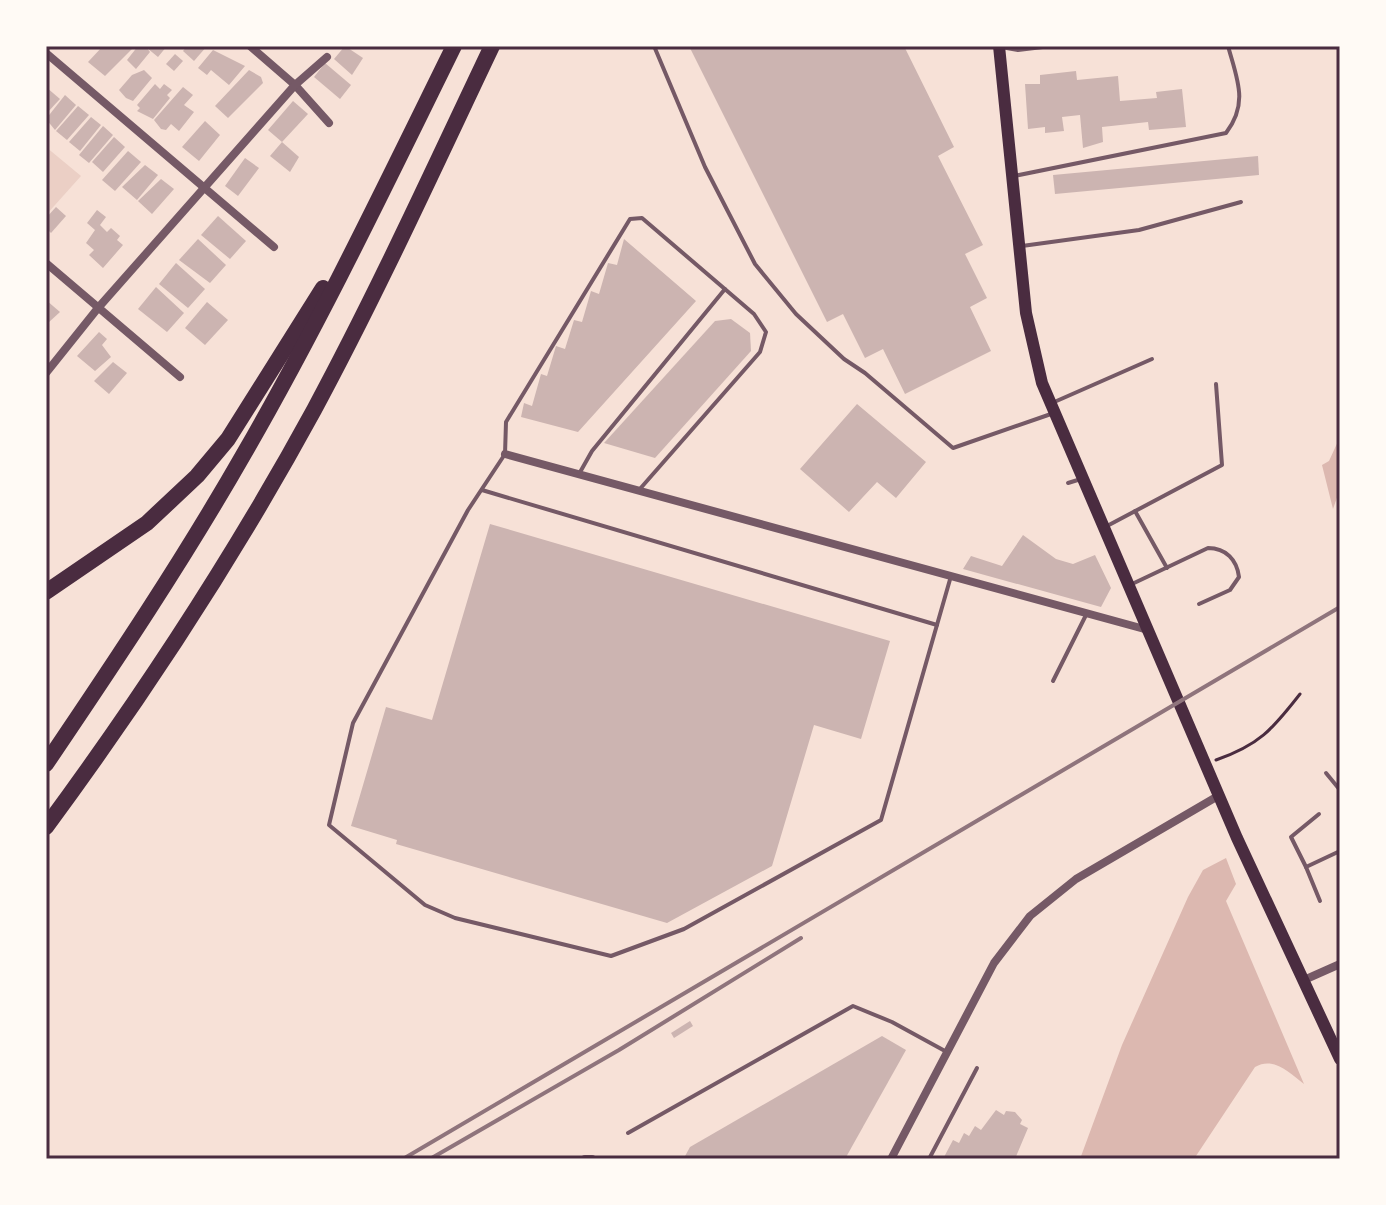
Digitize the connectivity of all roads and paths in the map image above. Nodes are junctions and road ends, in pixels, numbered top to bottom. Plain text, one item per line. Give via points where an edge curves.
1 (250, 46) edge
2 (454, 46) edge
3 (495, 46) edge
4 (654, 46) edge
5 (999, 46) edge
6 (1051, 46) edge
7 (1228, 46) edge
8 (46, 53) edge
9 (327, 57) dead end
10 (295, 85) junction
11 (329, 123) dead end
12 (1014, 176) junction
13 (205, 188) junction
14 (1241, 202) dead end
15 (366, 223) junction
16 (1020, 246) junction
17 (274, 247) dead end
18 (46, 263) edge
19 (725, 289) junction
20 (98, 308) junction
21 (1152, 359) dead end
22 (46, 373) edge
23 (180, 377) dead end
24 (1216, 384) dead end
25 (1052, 408) junction
26 (505, 454) junction
27 (579, 474) junction
28 (1083, 478) junction
29 (1068, 483) dead end
30 (482, 490) junction
31 (639, 490) junction
32 (1135, 511) junction
33 (1105, 527) junction
34 (1167, 569) junction
35 (951, 576) junction
36 (1129, 585) junction
37 (46, 592) edge
38 (1199, 604) dead end
39 (1087, 613) junction
40 (937, 625) junction
41 (1148, 630) junction
42 (1053, 681) dead end
43 (1300, 694) dead end
44 (46, 764) edge
45 (1204, 764) junction
46 (1326, 773) dead end
47 (1340, 790) edge
48 (1218, 796) junction
49 (1319, 814) dead end
50 (46, 827) edge
51 (1340, 851) edge
52 (1306, 867) junction
53 (1320, 901) dead end
54 (1340, 964) edge
55 (1304, 980) junction
56 (947, 1053) junction
57 (1340, 1059) edge
58 (977, 1068) dead end
59 (628, 1133) dead end
60 (891, 1159) edge
61 (929, 1159) edge

1 - 10 street
2 - 15 highway
3 - 50 highway via 359,322 265,496 163,658
4 - 25 lane via 705,167 755,264 796,314 844,359 953,448
5 - 6 lane
5 - 12 main road
7 - 12 lane via 1240,89 1238,117 1226,133
8 - 13 street
9 - 10 street
10 - 11 street
10 - 13 street
12 - 16 main road
13 - 17 street
13 - 20 street
14 - 16 lane via 1139,230
15 - 37 highway via 209,462 147,523
15 - 44 highway via 229,480
16 - 25 main road via 1032,349
18 - 20 street
19 - 26 lane via 642,218 630,219 506,422
19 - 27 lane via 592,451
19 - 31 lane via 766,332 760,352
20 - 22 street
20 - 23 street
21 - 25 lane
24 - 32 lane via 1222,465
25 - 28 main road
26 - 27 street
26 - 30 lane
27 - 31 street
28 - 29 lane
28 - 33 main road
30 - 40 lane
30 - 40 lane via 366,694 353,723 329,825 425,905 455,918 611,956 684,929 881,820
31 - 35 street
32 - 33 lane
32 - 34 lane
33 - 36 main road
34 - 36 lane
34 - 38 lane via 1208,548 1230,556 1239,577 1230,590
35 - 39 street
35 - 40 lane
36 - 41 main road
39 - 41 street
39 - 42 lane
41 - 45 main road
43 - 45 path via 1268,735 1246,750
45 - 48 main road
46 - 47 lane
48 - 55 main road
48 - 56 street via 1086,872 1038,908 1000,953
49 - 52 lane via 1291,837
51 - 52 lane
52 - 53 lane
54 - 55 street
55 - 57 main road
56 - 59 lane via 853,1006
56 - 60 street
58 - 61 lane

